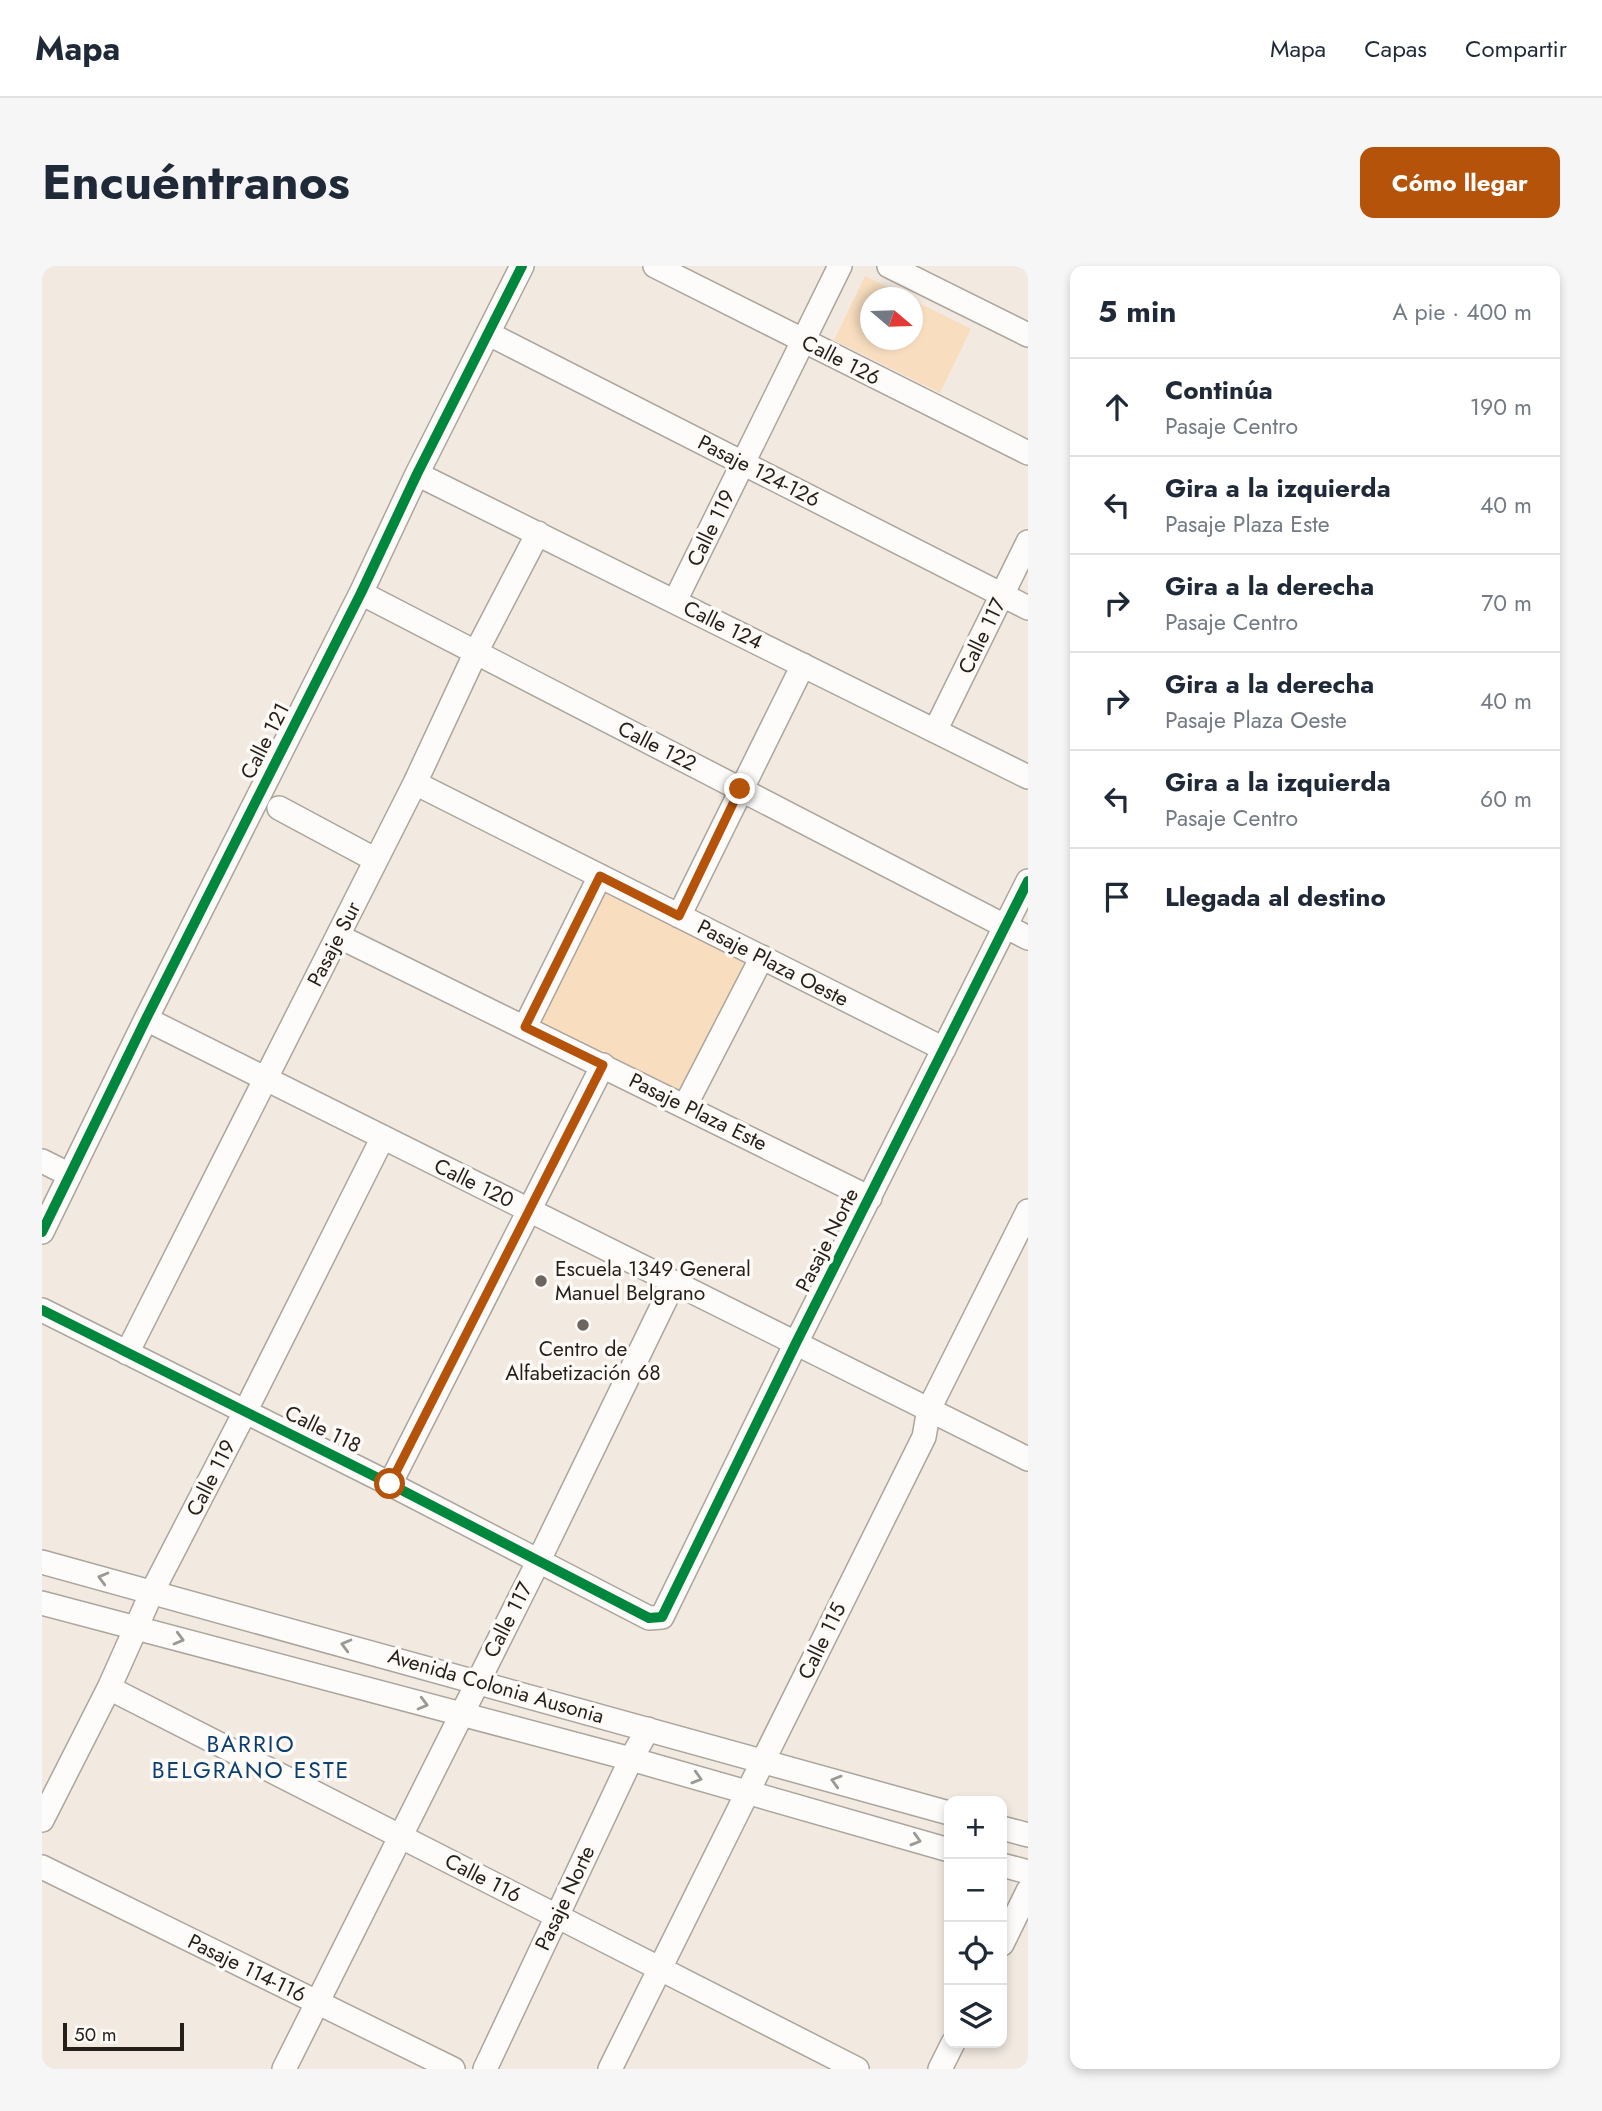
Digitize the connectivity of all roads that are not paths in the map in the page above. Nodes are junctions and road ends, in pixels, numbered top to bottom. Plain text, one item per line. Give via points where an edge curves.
1 (522, 266) edge
2 (655, 266) edge
3 (840, 266) edge
4 (889, 266) edge
5 (489, 334) junction
6 (1028, 335) edge
7 (802, 340) junction
8 (1028, 453) edge
9 (743, 463) junction
10 (417, 474) junction
11 (538, 533) junction
12 (1028, 542) edge
13 (360, 593) junction
14 (1002, 594) junction
15 (675, 601) junction
16 (1028, 608) edge
17 (476, 652) junction
18 (803, 665) junction
19 (935, 730) junction
20 (1028, 777) edge
21 (415, 783) junction
22 (740, 789) junction
23 (279, 808) dead end
24 (376, 860) junction
25 (600, 876) junction
26 (1028, 881) edge
27 (679, 916) junction
28 (1006, 926) junction
29 (338, 936) junction
30 (1028, 938) edge
31 (762, 957) junction
32 (146, 1019) junction
33 (525, 1027) junction
34 (944, 1049) junction
35 (603, 1065) junction
36 (266, 1079) junction
37 (685, 1106) junction
38 (383, 1138) junction
39 (42, 1161) edge
40 (71, 1175) junction
41 (870, 1198) junction
42 (529, 1210) junction
43 (1028, 1211) edge
44 (42, 1232) edge
45 (674, 1282) junction
46 (42, 1310) edge
47 (796, 1343) junction
48 (127, 1353) junction
49 (929, 1409) junction
50 (245, 1412) junction
51 (1028, 1459) edge
52 (390, 1484) junction
53 (539, 1560) junction
54 (42, 1562) edge
55 (152, 1592) junction
56 (42, 1603) edge
57 (662, 1616) joint
58 (136, 1628) junction
59 (477, 1681) junction
60 (109, 1688) junction
61 (461, 1714) junction
62 (648, 1729) junction
63 (631, 1759) junction
64 (762, 1761) junction
65 (747, 1792) junction
66 (944, 1812) edge
67 (42, 1820) edge
68 (1007, 1829) edge
69 (1028, 1835) edge
70 (401, 1836) junction
71 (944, 1849) edge
72 (1007, 1866) edge
73 (42, 1867) edge
74 (1028, 1872) edge
75 (1028, 1891) edge
76 (556, 1917) junction
77 (1007, 1934) edge
78 (659, 1969) junction
79 (317, 2003) junction
80 (950, 2048) edge
81 (284, 2069) edge
82 (453, 2069) edge
83 (485, 2069) edge
84 (610, 2069) edge
85 (857, 2069) edge
86 (940, 2069) edge

1 - 5 street, Calle 121
2 - 7 street, Calle 126
3 - 7 street, Calle 119
4 - 6 street
5 - 9 street, Pasaje 124-126
5 - 10 street, Calle 121
7 - 8 street, Calle 126
7 - 9 street, Calle 119
9 - 14 street, Pasaje 124-126
9 - 15 street, Calle 119
10 - 11 street, Calle 124
10 - 13 street, Calle 121
11 - 15 street, Calle 124
11 - 17 street, Pasaje Sur
12 - 14 street, Calle 117
13 - 17 street, Calle 122
13 - 32 street, Calle 121
14 - 16 street, Pasaje 124-126
14 - 19 street, Calle 117
15 - 18 street, Calle 124
17 - 21 street, Pasaje Sur
17 - 22 street, Calle 122
18 - 19 street, Calle 124
18 - 22 street
19 - 20 street, Calle 124
21 - 24 street, Pasaje Sur
21 - 25 street, Pasaje Plaza Oeste
22 - 27 street
22 - 28 street, Calle 122
23 - 24 street
24 - 29 street, Pasaje Sur
25 - 27 street, Pasaje Plaza Oeste
25 - 33 street
26 - 28 street, Pasaje Norte
27 - 31 street, Pasaje Plaza Oeste
28 - 30 street, Calle 122
28 - 34 street, Pasaje Norte
29 - 33 street, Pasaje Plaza Este
29 - 36 street, Pasaje Sur
31 - 34 street, Pasaje Plaza Oeste
31 - 37 street
32 - 36 street, Calle 120
32 - 40 street, Calle 121
33 - 35 street, Pasaje Plaza Este
34 - 41 street, Pasaje Norte
35 - 37 street, Pasaje Plaza Este
35 - 42 street
36 - 38 street, Calle 120
36 - 48 street, Pasaje Sur
37 - 41 street, Pasaje Plaza Este
38 - 42 street, Calle 120
38 - 50 street, Calle 119
39 - 40 street
40 - 44 street, Calle 121
41 - 47 street, Pasaje Norte
42 - 45 street, Calle 120
42 - 52 street
43 - 49 street, Calle 115
45 - 47 street, Calle 120
45 - 53 street, Calle 117
46 - 48 street, Calle 118
47 - 49 street, Calle 120
47 - 57 street, Pasaje Norte
48 - 50 street, Calle 118
49 - 51 street, Calle 120
49 - 64 street, Calle 115 via 924,1437
50 - 52 street, Calle 118
50 - 55 street, Calle 119
52 - 53 street, Calle 118
53 - 57 street, Calle 118 via 649,1618
53 - 59 street, Calle 117
55 -> 54 street, Avenida Colonia Ausonia
55 - 58 street, Calle 119
59 -> 55 street, Avenida Colonia Ausonia
56 - 58 street, Avenida Colonia Ausonia
58 - 60 street, Calle 119
58 -> 61 street, Avenida Colonia Ausonia
59 - 61 street, Calle 117
59 - 62 street, Avenida Colonia Ausonia
60 - 67 street, Calle 119
60 - 70 street, Calle 116
61 - 63 street, Avenida Colonia Ausonia
61 - 70 street, Calle 117
62 - 63 street, Pasaje Norte
62 - 64 street, Avenida Colonia Ausonia
63 -> 65 street, Avenida Colonia Ausonia
63 - 76 street, Pasaje Norte
64 - 65 street, Calle 115
66 -> 64 street, Avenida Colonia Ausonia
65 -> 71 street, Avenida Colonia Ausonia
65 - 78 street, Calle 115
68 - 69 street
70 - 76 street, Calle 116
70 - 79 street, Calle 117
72 - 74 street
73 - 79 street, Pasaje 114-116
75 - 77 street
76 - 78 street, Calle 116
76 - 83 street, Pasaje Norte
78 - 84 street, Calle 115
78 - 85 street, Calle 116
79 - 81 street, Calle 117
79 - 82 street, Pasaje 114-116
80 - 86 street

